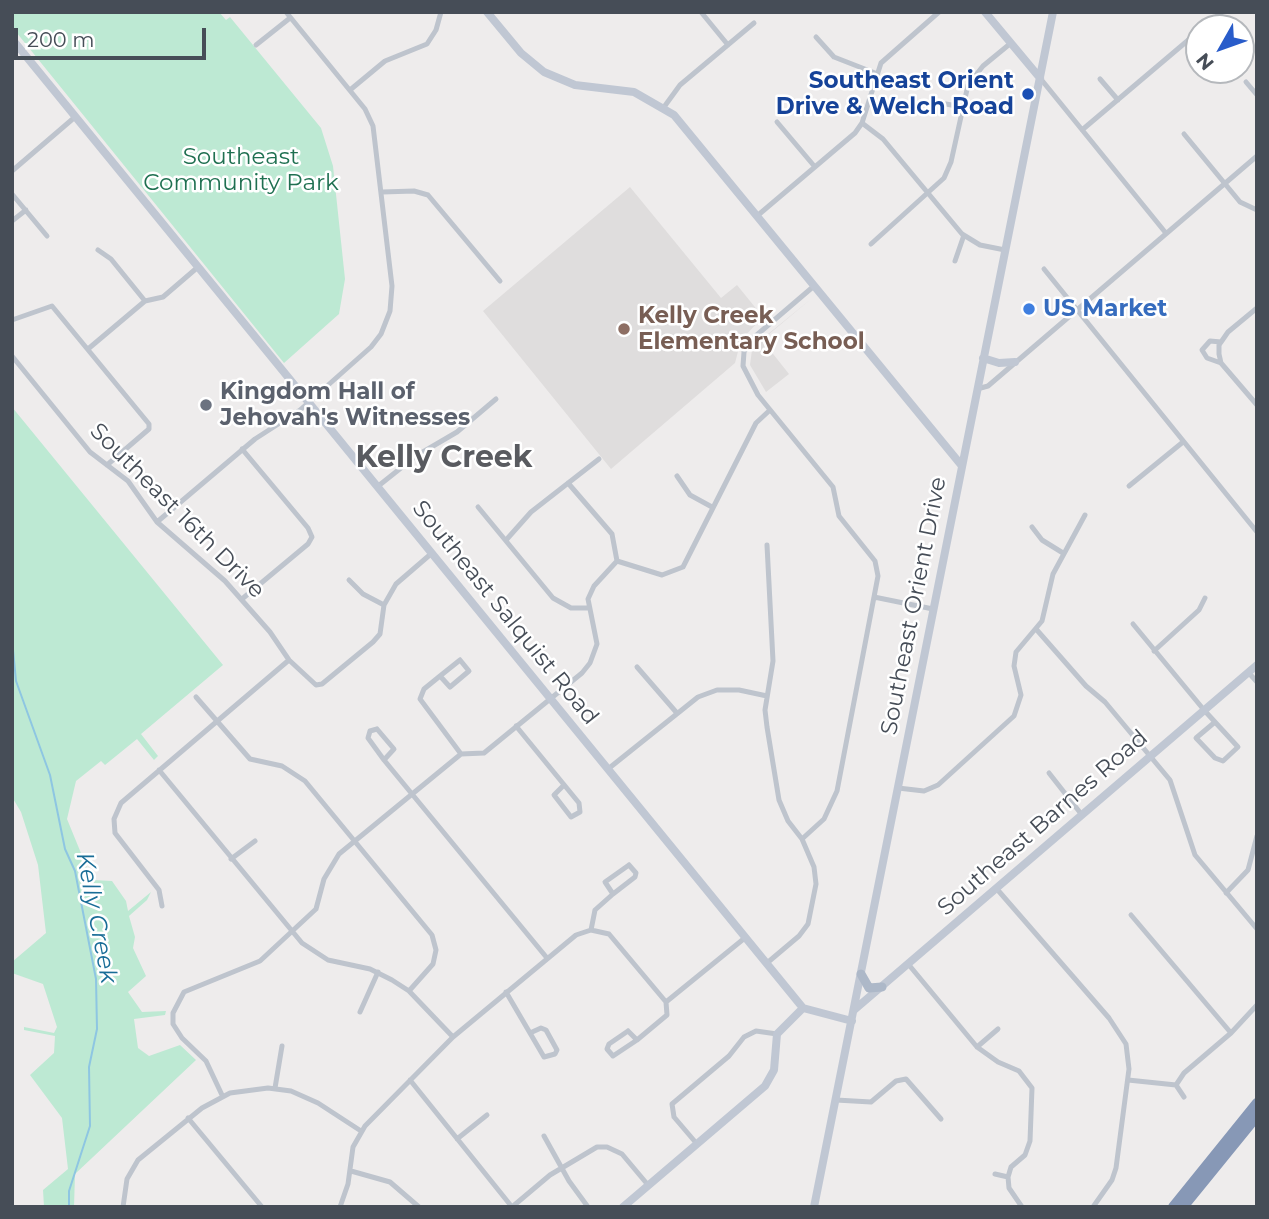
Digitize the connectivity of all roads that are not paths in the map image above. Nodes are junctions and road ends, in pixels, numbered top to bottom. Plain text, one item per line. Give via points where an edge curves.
1 (441, 12) edge
2 (487, 12) edge
3 (701, 12) edge
4 (939, 12) edge
5 (985, 12) edge
6 (1053, 12) edge
7 (288, 15) edge
8 (754, 23) dead end
9 (816, 37) dead end
10 (1011, 43) junction
11 (1185, 43) edge
12 (728, 45) junction
13 (14, 46) edge
14 (256, 46) dead end
15 (876, 73) junction
16 (1040, 78) junction
17 (1100, 79) dead end
18 (350, 90) junction
19 (1118, 100) junction
20 (946, 103) dead end
21 (664, 107) junction
22 (962, 107) junction
23 (75, 117) junction
24 (777, 122) dead end
25 (862, 123) junction
26 (1082, 130) junction
27 (1184, 134) dead end
28 (1257, 156) edge
29 (815, 167) junction
30 (12, 171) edge
31 (1224, 184) junction
32 (382, 192) junction
33 (12, 194) edge
34 (928, 194) junction
35 (1257, 209) edge
36 (26, 210) junction
37 (757, 216) junction
38 (12, 221) edge
39 (1166, 232) junction
40 (964, 235) junction
41 (47, 236) dead end
42 (871, 244) dead end
43 (98, 250) dead end
44 (1005, 250) junction
45 (954, 261) dead end
46 (198, 267) junction
47 (1044, 269) dead end
48 (500, 281) dead end
49 (814, 286) junction
50 (145, 301) junction
51 (1257, 308) edge
52 (1075, 310) junction
53 (12, 320) edge
54 (1221, 342) junction
55 (88, 349) junction
56 (12, 356) edge
57 (983, 358) junction
58 (1015, 362) junction
59 (1222, 363) junction
60 (977, 389) junction
61 (496, 399) dead end
62 (308, 402) junction
63 (1257, 405) edge
64 (770, 410) junction
65 (1183, 442) junction
66 (242, 449) junction
67 (599, 459) dead end
68 (107, 465) junction
69 (962, 466) junction
70 (677, 477) dead end
71 (568, 483) junction
72 (377, 486) junction
73 (1129, 486) dead end
74 (478, 507) dead end
75 (712, 507) junction
76 (1085, 515) dead end
77 (157, 522) junction
78 (1032, 527) dead end
79 (1257, 532) edge
80 (507, 539) junction
81 (767, 545) dead end
82 (1063, 553) junction
83 (432, 554) junction
84 (617, 561) junction
85 (361, 579) dead end
86 (349, 580) dead end
87 (355, 586) junction
88 (874, 597) junction
89 (1205, 598) dead end
90 (242, 599) junction
91 (384, 606) junction
92 (587, 608) junction
93 (933, 610) junction
94 (1133, 624) dead end
95 (1036, 629) junction
96 (1154, 651) junction
97 (289, 660) junction
98 (1257, 664) edge
99 (637, 667) dead end
100 (1248, 672) junction
101 (440, 676) junction
102 (1257, 682) edge
103 (767, 696) junction
104 (196, 697) dead end
105 (550, 699) junction
106 (1204, 710) junction
107 (676, 712) junction
108 (216, 720) junction
109 (1215, 722) junction
110 (516, 726) junction
111 (1186, 726) junction
112 (1196, 738) junction
113 (461, 754) junction
114 (1150, 756) junction
115 (384, 760) junction
116 (608, 769) junction
117 (159, 770) junction
118 (1049, 773) dead end
119 (564, 785) junction
120 (898, 788) junction
121 (412, 793) junction
122 (1082, 815) junction
123 (1257, 836) edge
124 (802, 839) junction
125 (255, 841) dead end
126 (355, 841) junction
127 (231, 859) junction
128 (996, 888) junction
129 (1226, 893) junction
130 (613, 894) junction
131 (162, 906) dead end
132 (1131, 915) dead end
133 (1257, 929) edge
134 (591, 930) junction
135 (292, 934) junction
136 (746, 937) junction
137 (547, 958) junction
138 (767, 963) junction
139 (909, 965) junction
140 (378, 972) junction
141 (861, 974) junction
142 (883, 987) junction
143 (408, 991) junction
144 (506, 992) junction
145 (666, 1002) junction
146 (1257, 1005) edge
147 (803, 1008) junction
148 (854, 1010) junction
149 (360, 1012) dead end
150 (852, 1021) junction
151 (998, 1029) dead end
152 (530, 1033) junction
153 (1231, 1033) junction
154 (777, 1034) junction
155 (453, 1037) junction
156 (637, 1040) junction
157 (282, 1046) dead end
158 (978, 1047) junction
159 (410, 1080) junction
160 (1128, 1080) junction
161 (1176, 1085) junction
162 (275, 1088) junction
163 (222, 1096) junction
164 (1184, 1097) dead end
165 (836, 1100) junction
166 (871, 1102) junction
167 (1257, 1103) edge
168 (874, 1111) dead end
169 (487, 1115) dead end
170 (1257, 1116) edge
171 (188, 1118) junction
172 (941, 1119) dead end
173 (361, 1131) junction
174 (544, 1136) dead end
175 (457, 1139) junction
176 (697, 1144) junction
177 (564, 1169) junction
178 (351, 1171) junction
179 (995, 1174) dead end
180 (1008, 1177) junction
181 (648, 1185) junction
182 (123, 1207) edge
183 (262, 1207) edge
184 (340, 1207) edge
185 (419, 1207) edge
186 (512, 1207) edge
187 (588, 1207) edge
188 (623, 1207) edge
189 (814, 1207) edge
190 (1022, 1207) edge
191 (1093, 1207) edge
192 (1173, 1207) edge
193 (1183, 1207) edge

1 - 18 street via 427,44 385,61
2 - 21 street via 521,53 544,72 575,85 634,92
3 - 12 street
4 - 15 street via 891,52
5 - 10 street
6 - 16 street, Southeast Orient Drive
7 - 14 street
7 - 18 street
8 - 12 street
9 - 15 street via 834,57
10 - 16 street
10 - 22 street via 972,78
11 - 19 street
12 - 21 street via 680,85
13 - 23 street, Southeast Salquist Road
15 - 25 street
16 - 26 street
16 - 44 street, Southeast Orient Drive
17 - 19 street
18 - 32 street via 373,126
19 - 26 street
20 - 22 street
21 - 37 street
22 - 34 street via 948,170
23 - 30 street
23 - 46 street, Southeast Salquist Road
24 - 29 street
25 - 29 street
25 - 34 street via 883,139
26 - 39 street
27 - 31 street
28 - 31 street
29 - 37 street
31 - 35 street via 1240,202
31 - 39 street
32 - 48 street via 428,195
32 - 62 street via 392,286 388,319 370,347
33 - 36 street
34 - 40 street
34 - 42 street
36 - 38 street
36 - 41 street
37 - 49 street
39 - 52 street
40 - 44 street via 980,245
40 - 45 street
43 - 50 street
44 - 57 street, Southeast Orient Drive
46 - 50 street via 163,296
46 - 62 street, Southeast Salquist Road
47 - 52 street
49 - 64 street via 752,339 744,352 746,374
49 - 69 street
50 - 55 street
51 - 54 street
52 - 58 street
52 - 65 street
53 - 55 street via 50,306
54 - 59 street
54 - 59 street via 1210,341 1202,350 1207,358
55 - 68 street via 149,424 149,429
56 - 68 street, Southeast 16th Drive via 90,452
57 - 58 street
57 - 60 street, Southeast Orient Drive
58 - 60 street via 988,386
59 - 63 street
60 - 69 street, Southeast Orient Drive
61 - 72 street via 457,432
62 - 66 street
62 - 72 street, Southeast Salquist Road
64 - 75 street via 756,423
64 - 88 street via 833,487 839,516 875,562
65 - 73 street
65 - 79 street
66 - 77 street
66 - 90 street via 312,537
67 - 71 street
68 - 77 street, Southeast 16th Drive via 128,481
69 - 93 street, Southeast Orient Drive
70 - 75 street via 690,495
71 - 80 street via 530,512
71 - 84 street via 612,534
72 - 83 street, Southeast Salquist Road
74 - 80 street
75 - 84 street via 687,562 677,571 662,575
76 - 82 street
77 - 90 street, Southeast 16th Drive
78 - 82 street via 1042,540
80 - 92 street via 553,598 571,608
81 - 103 street via 773,661
82 - 95 street
83 - 91 street, Southeast 16th Drive via 396,584
83 - 105 street, Southeast Salquist Road
84 - 92 street via 591,591
85 - 87 street
86 - 87 street
87 - 91 street
88 - 93 street
88 - 124 street via 837,790 824,819
89 - 96 street via 1199,610
90 - 97 street, Southeast 16th Drive
91 - 97 street, Southeast 16th Drive via 380,634 322,684 309,682
92 - 105 street via 596,634 595,653 582,673
93 - 120 street, Southeast Orient Drive
94 - 96 street
95 - 114 street
95 - 120 street via 1014,659 1021,695 1009,722 938,785 924,791
96 - 106 street
97 - 108 street
98 - 100 street, Southeast Barnes Road
99 - 107 street
100 - 102 street
100 - 106 street, Southeast Barnes Road
101 - 101 street via 460,660 469,667 467,675 450,687
101 - 113 street via 419,699
103 - 107 street via 717,690
103 - 124 street via 767,727 779,800
104 - 108 street
105 - 110 street
105 - 116 street, Southeast Salquist Road
106 - 109 street
106 - 111 street, Southeast Barnes Road
107 - 116 street
108 - 117 street
108 - 126 street via 250,759 282,766 305,781
109 - 112 street
109 - 112 street via 1238,747 1236,752 1220,761
110 - 113 street via 484,753
110 - 119 street
111 - 112 street
111 - 114 street, Southeast Barnes Road
113 - 121 street
114 - 122 street, Southeast Barnes Road
114 - 129 street via 1174,787 1195,855
115 - 115 street via 393,745 377,729 370,731 369,742
115 - 121 street
116 - 136 street, Southeast Salquist Road
117 - 127 street
117 - 131 street via 128,795 114,819 115,833 162,895
118 - 122 street
119 - 119 street via 554,795 571,817 581,807
120 - 141 street, Southeast Orient Drive
121 - 126 street
121 - 137 street
122 - 128 street, Southeast Barnes Road
123 - 129 street via 1248,870
124 - 138 street via 816,884 808,924
125 - 127 street
126 - 135 street via 330,866 316,909
126 - 143 street via 435,942 433,964
127 - 135 street
128 - 139 street, Southeast Barnes Road
128 - 160 street via 1118,1028 1128,1052
129 - 133 street
130 - 130 street via 635,877 629,865 605,882
130 - 134 street via 595,910
132 - 153 street
134 - 137 street via 576,935
134 - 145 street via 609,934
135 - 140 street via 328,960
135 - 163 street via 250,967 190,987 177,1001 173,1013 177,1032 206,1061
136 - 138 street, Southeast Salquist Road
136 - 145 street
137 - 144 street
138 - 147 street, Southeast Salquist Road
139 - 142 street, Southeast Barnes Road
139 - 158 street
140 - 143 street
140 - 149 street
141 - 142 main road via 869,988
141 - 148 street, Southeast Orient Drive
142 - 148 street, Southeast Barnes Road
143 - 155 street
144 - 152 street
144 - 155 street
145 - 156 street via 667,1015
146 - 153 street
147 - 150 street
147 - 154 street
148 - 150 street, Southeast Orient Drive
150 - 165 street, Southeast Orient Drive
151 - 158 street
152 - 152 street via 546,1030 555,1054 544,1057
153 - 161 street
154 - 176 street via 769,1080
154 - 176 street via 756,1031 744,1037 729,1056 672,1104 674,1117
155 - 159 street
156 - 156 street via 617,1056 607,1049 628,1031
157 - 162 street
158 - 180 street via 1019,1071 1032,1088 1030,1142
159 - 173 street
159 - 175 street
160 - 161 street
160 - 191 street via 1116,1168
161 - 164 street
162 - 163 street
162 - 173 street via 304,1096
163 - 171 street
165 - 166 street
165 - 189 street, Southeast Orient Drive
166 - 168 street
166 - 172 street via 906,1079
167 - 192 highway
169 - 175 street
170 - 193 highway
171 - 182 street via 134,1166 125,1186
171 - 183 street
173 - 178 street via 353,1147
174 - 177 street
175 - 186 street
176 - 181 street
177 - 181 street via 588,1150 607,1147 622,1154
177 - 186 street
177 - 187 street
178 - 184 street
178 - 185 street via 390,1182
179 - 180 street
180 - 190 street via 1009,1188
181 - 188 street

